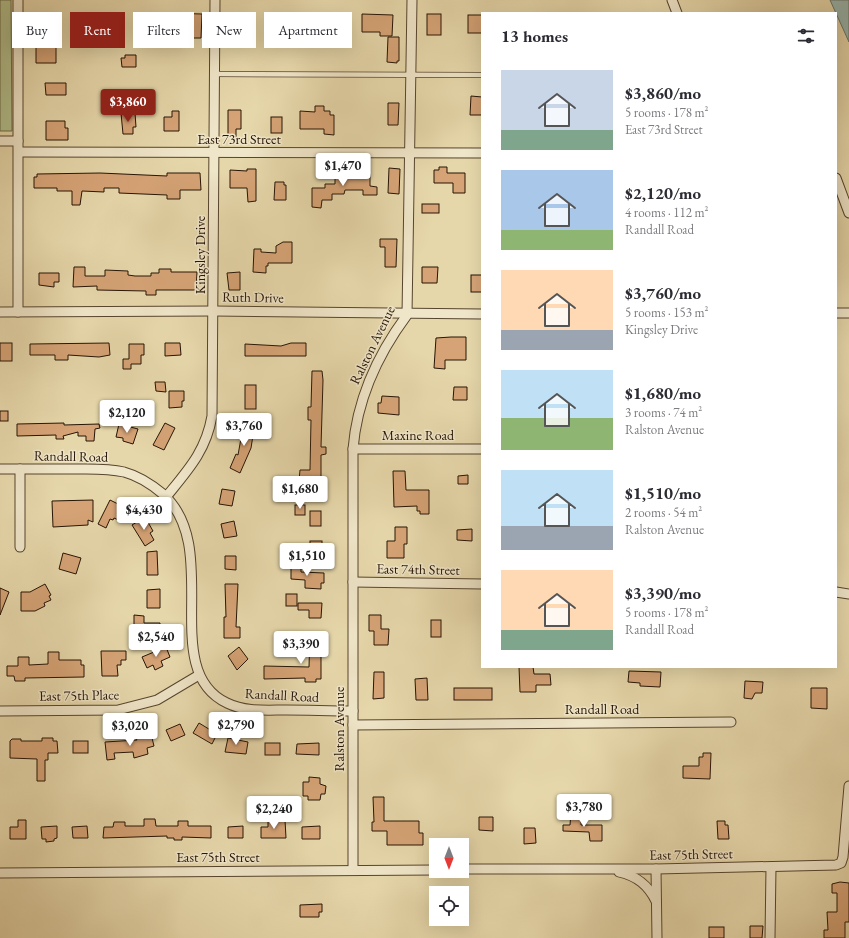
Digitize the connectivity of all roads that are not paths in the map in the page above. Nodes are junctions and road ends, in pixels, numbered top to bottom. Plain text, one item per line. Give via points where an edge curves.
1 (18, 0) edge
2 (215, 0) edge
3 (412, 0) edge
4 (672, 0) edge
5 (677, 12) edge
6 (215, 74) junction
7 (411, 74) junction
8 (481, 75) edge
9 (0, 141) edge
10 (18, 141) junction
11 (19, 152) junction
12 (214, 153) junction
13 (410, 154) junction
14 (481, 154) edge
15 (837, 181) edge
16 (849, 213) edge
17 (214, 311) junction
18 (0, 312) edge
19 (18, 312) junction
20 (407, 314) junction
21 (481, 314) edge
22 (837, 314) edge
23 (849, 314) edge
24 (353, 449) junction
25 (481, 449) edge
26 (0, 469) edge
27 (20, 469) junction
28 (166, 497) junction
29 (20, 547) dead end
30 (353, 582) junction
31 (481, 584) edge
32 (837, 592) edge
33 (849, 594) edge
34 (199, 675) junction
35 (0, 710) edge
36 (353, 711) junction
37 (732, 722) dead end
38 (353, 725) junction
39 (849, 786) edge
40 (771, 867) junction
41 (469, 869) edge
42 (606, 869) junction
43 (656, 869) junction
44 (353, 870) junction
45 (429, 870) edge
46 (0, 873) edge
47 (657, 904) junction
48 (657, 938) edge
49 (770, 938) edge

1 - 10 street
2 - 6 street, Kingsley Drive
3 - 7 street, Ralston Avenue
4 - 5 street
6 - 7 lane
6 - 12 street, Kingsley Drive
7 - 8 lane
7 - 13 street, Ralston Avenue
9 - 10 street
10 - 11 street
11 - 12 street, East 73rd Street
11 - 19 street
12 - 13 street, East 73rd Street
12 - 17 street, Kingsley Drive
13 - 14 street, East 73rd Street
13 - 20 street, Ralston Avenue
15 - 16 street
17 - 19 street, Ruth Drive
17 - 20 street, Ruth Drive
17 - 28 street, Kingsley Drive via 213,407 210,430 196,459
18 - 19 street, Ruth Drive
20 - 21 street, Ruth Drive
20 - 24 street, Ralston Avenue via 397,327 368,384 357,417
22 - 23 street
24 - 25 street, Maxine Road
24 - 30 street, Ralston Avenue
26 - 27 street, Randall Road
27 - 28 street, Randall Road via 106,469 124,472 152,485
27 - 29 street
28 - 34 street, Randall Road via 183,522 190,548 193,653
30 - 31 street, East 74th Street
30 - 36 street, Ralston Avenue
32 - 33 street
34 - 35 street, East 75th Place via 157,700 118,710
34 - 36 street, Randall Road via 209,690 228,703 241,708
36 - 38 street, Ralston Avenue
37 - 38 street, Randall Road
38 - 44 street, Ralston Avenue
39 - 40 street, East 75th Street via 841,863
40 - 43 street, East 75th Street
40 - 49 street
41 - 42 street, East 75th Street
42 - 43 street, East 75th Street
42 - 47 street via 624,873 642,882 652,893
43 - 47 street
44 - 45 street, East 75th Street
44 - 46 street, East 75th Street
47 - 48 street

